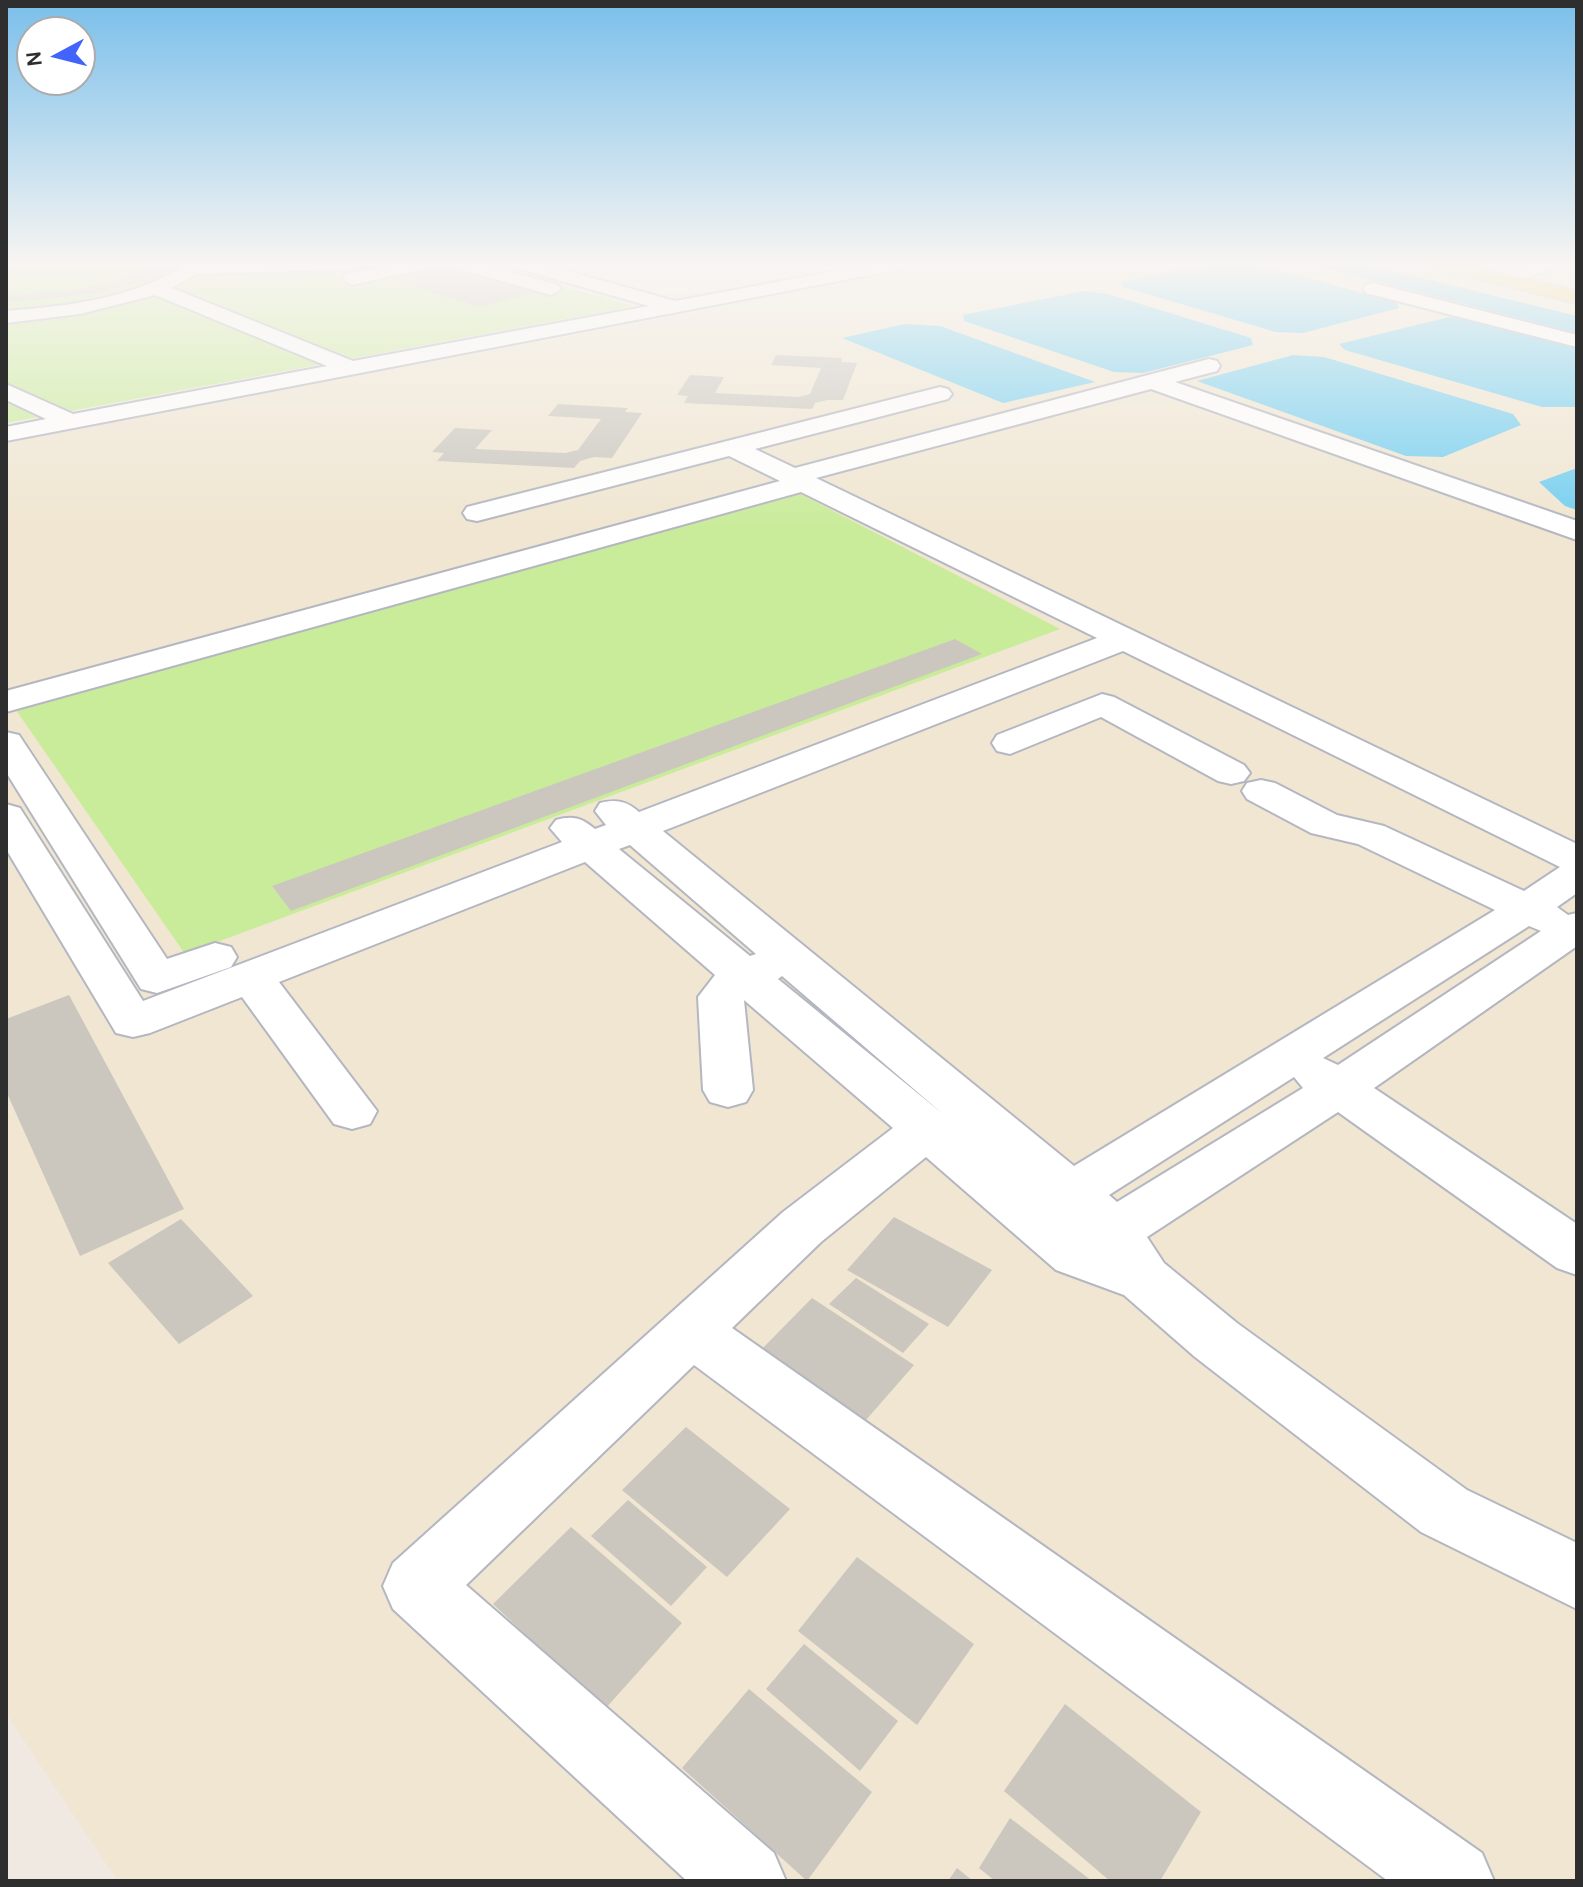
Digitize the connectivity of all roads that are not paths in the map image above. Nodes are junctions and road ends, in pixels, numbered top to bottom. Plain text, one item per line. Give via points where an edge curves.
1 (313, 352) edge
2 (436, 352) edge
3 (1209, 366) dead end
4 (350, 368) junction
5 (1151, 381) junction
6 (6, 391) edge
7 (940, 394) dead end
8 (71, 422) junction
9 (6, 434) edge
10 (731, 447) junction
11 (794, 478) junction
12 (477, 513) dead end
13 (1577, 531) edge
14 (1115, 635) junction
15 (6, 686) edge
16 (6, 702) edge
17 (6, 743) edge
18 (1010, 743) dead end
19 (48, 808) junction
20 (8, 819) edge
21 (599, 826) junction
22 (1577, 860) edge
23 (1577, 874) edge
24 (1527, 909) junction
25 (1575, 930) edge
26 (766, 966) junction
27 (250, 976) junction
28 (1291, 1056) junction
29 (1339, 1088) junction
30 (728, 1090) dead end
31 (352, 1111) dead end
32 (927, 1129) junction
33 (1052, 1206) junction
34 (1577, 1253) edge
35 (1111, 1254) junction
36 (692, 1331) junction
37 (1577, 1577) edge
38 (746, 1881) edge
39 (1454, 1881) edge

1 - 4 street
2 - 4 street
3 - 5 street
4 - 8 street
5 - 11 street
5 - 13 street
6 - 8 street
7 - 10 street
8 - 9 street
10 - 11 street
10 - 12 street
11 - 14 street
11 - 15 street
11 - 16 street
14 - 21 street
14 - 22 street
17 - 19 street
18 - 24 street via 1102,704 1325,825 1370,834
19 - 20 street
19 - 21 street via 157,979
20 - 27 street via 133,1022
21 - 26 street
21 - 27 street
23 - 24 street
24 - 25 street
24 - 28 street
25 - 29 street
26 - 30 street via 728,987 721,997
26 - 32 street
26 - 33 street
27 - 31 street
28 - 29 street
28 - 33 street
29 - 34 street
29 - 35 street
32 - 33 street
32 - 36 street via 802,1227
33 - 35 street
35 - 37 street via 1444,1511
36 - 38 street via 417,1586
36 - 39 street

